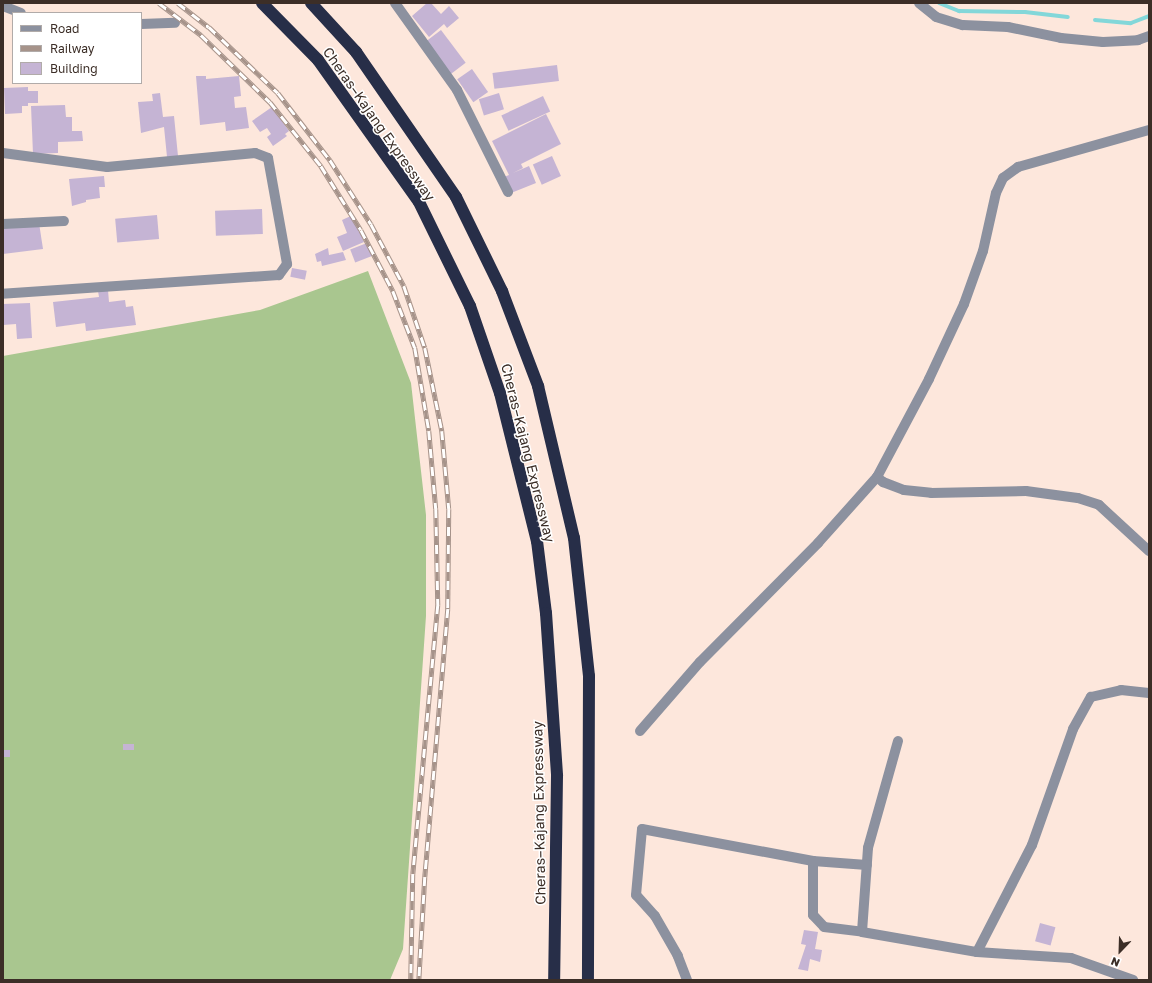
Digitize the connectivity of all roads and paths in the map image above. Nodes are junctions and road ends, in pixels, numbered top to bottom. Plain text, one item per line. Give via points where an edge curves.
1 (262, 3) edge
2 (311, 3) edge
3 (395, 3) edge
4 (919, 3) edge
5 (3, 6) edge
6 (18, 12) edge
7 (175, 23) dead end
8 (142, 24) edge
9 (1149, 36) edge
10 (1149, 130) edge
11 (3, 153) edge
12 (508, 192) dead end
13 (64, 221) dead end
14 (3, 224) edge
15 (3, 294) edge
16 (877, 477) junction
17 (1149, 551) edge
18 (1149, 693) edge
19 (640, 731) dead end
20 (898, 741) dead end
21 (813, 861) junction
22 (867, 865) junction
23 (862, 932) junction
24 (977, 952) junction
25 (554, 980) edge
26 (588, 980) edge
27 (687, 980) edge
28 (1133, 980) edge

1 - 25 highway, Cheras–Kajang Expressway via 318,60 419,202 470,306 500,394 537,541 546,613 556,776
2 - 26 highway, Cheras–Kajang Expressway via 356,52 456,197 502,291 538,386 574,538 589,676
3 - 12 street via 456,90
4 - 9 street via 936,17 963,25 1008,27 1061,38 1103,42 1127,41
5 - 6 street
7 - 8 street
10 - 16 street via 1018,167 1003,178 996,193 983,250 964,304 929,379
11 - 15 street via 107,167 255,153 268,158 287,264 280,275
13 - 14 street
16 - 17 street via 904,490 931,493 1026,491 1078,498 1099,505
16 - 19 street via 818,543 700,662
18 - 24 street via 1121,690 1091,697 1072,730 1032,845
20 - 22 street via 868,848
21 - 22 street
21 - 23 street via 813,915 824,927
21 - 27 street via 642,829 636,895 654,916 678,956
22 - 23 street
23 - 24 street
24 - 28 street via 1071,958

